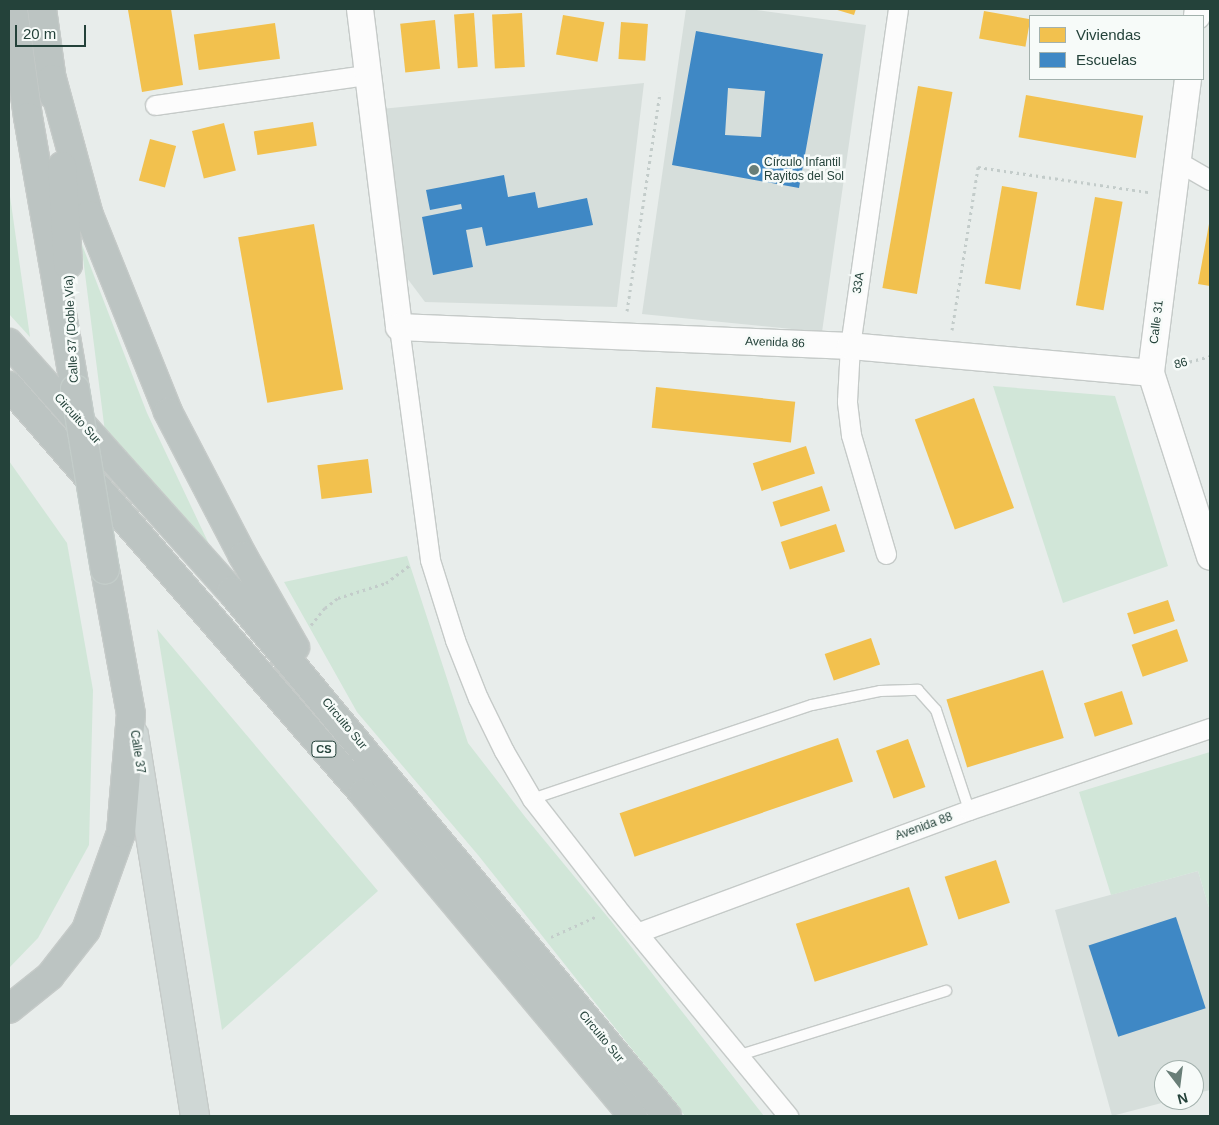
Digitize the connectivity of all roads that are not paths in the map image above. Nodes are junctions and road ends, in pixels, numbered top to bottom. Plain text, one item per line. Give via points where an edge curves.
1 (13, 9) edge
2 (42, 9) edge
3 (360, 9) edge
4 (898, 9) edge
5 (367, 75) junction
6 (52, 79) junction
7 (1188, 80) edge
8 (155, 105) dead end
9 (1177, 161) junction
10 (1210, 180) edge
11 (399, 327) junction
12 (9, 343) edge
13 (850, 346) junction
14 (1151, 373) junction
15 (9, 386) edge
16 (75, 389) junction
17 (886, 554) dead end
18 (1210, 557) edge
19 (333, 711) junction
20 (131, 714) junction
21 (1210, 728) edge
22 (532, 799) junction
23 (969, 810) junction
24 (639, 932) junction
25 (946, 991) dead end
26 (9, 1009) edge
27 (740, 1055) junction
28 (195, 1116) edge
29 (633, 1116) edge
30 (667, 1116) edge
31 (788, 1116) edge

1 - 16 highway, Calle 37 (Doble Vía) via 28,118
2 - 6 highway, Calle 37 (Doble Vía)
3 - 5 street
4 - 13 street, 33A
5 - 8 street
5 - 11 street
6 - 16 highway, Calle 37 (Doble Vía) via 64,180
6 - 19 highway via 89,215 168,412 243,556
7 - 9 street, Calle 31
9 - 10 street
9 - 14 street, Calle 31
11 - 13 street, Avenida 86
11 - 22 street via 430,560 478,698
12 - 19 highway, Circuito Sur / CS via 231,591
13 - 14 street, Avenida 86
13 - 17 street, 33A via 848,401 851,435
14 - 18 street, Calle 31
15 - 29 highway, CS via 363,793
16 - 20 highway, Calle 37, bridge
19 - 30 highway, Circuito Sur / CS
20 - 26 highway via 121,833 86,930 50,976
20 - 28 main road, Calle 37
21 - 23 street, Avenida 88
22 - 23 lane via 812,705 880,691 918,690 936,710
22 - 24 street
23 - 24 street, Avenida 88
24 - 27 street
25 - 27 lane
27 - 31 street

